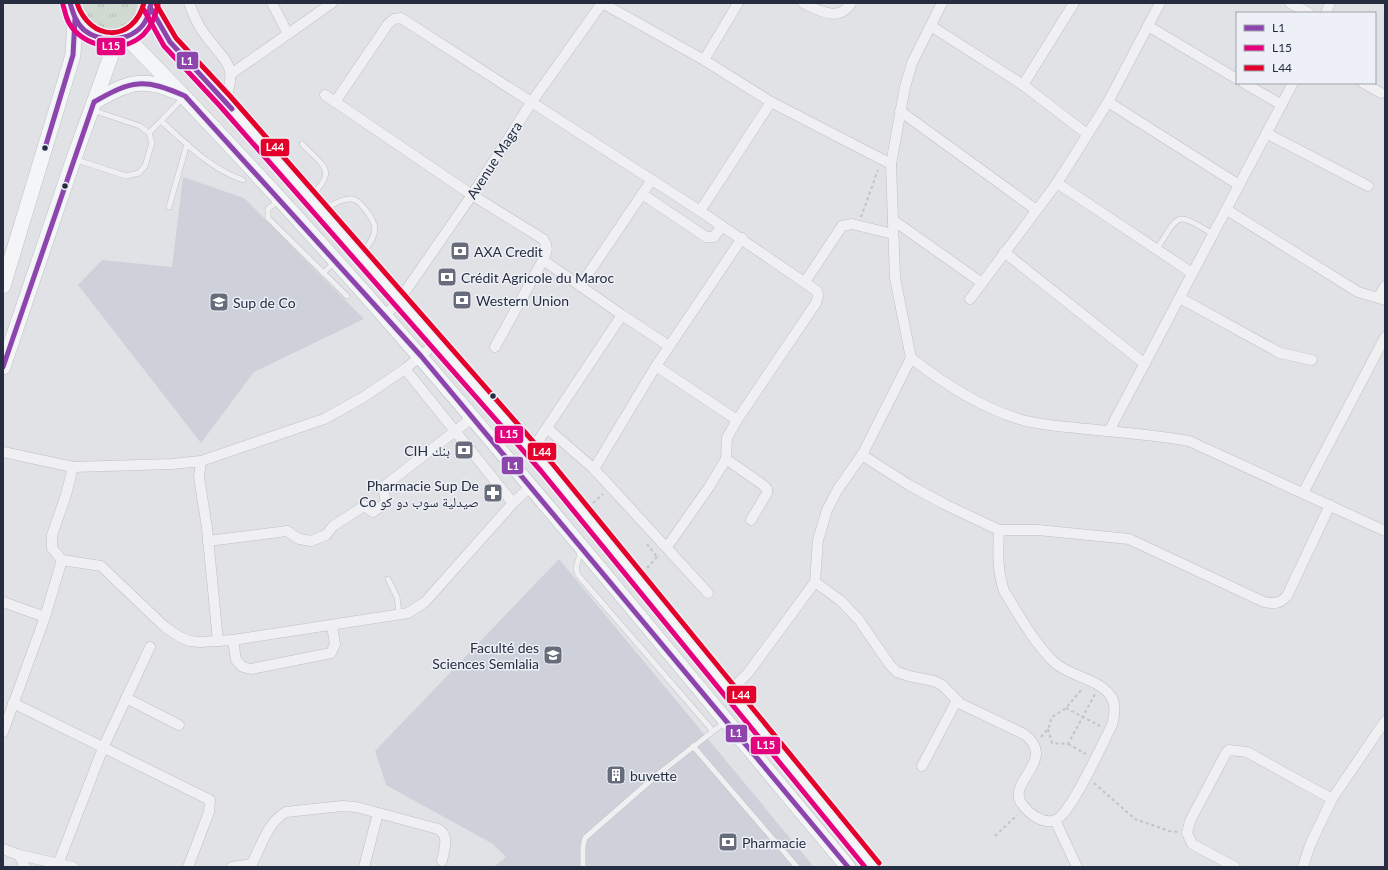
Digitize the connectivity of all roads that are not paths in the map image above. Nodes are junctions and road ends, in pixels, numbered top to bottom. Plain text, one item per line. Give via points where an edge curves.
1 (70, 3) edge
2 (189, 3) edge
3 (272, 3) edge
4 (332, 3) edge
5 (602, 3) edge
6 (738, 3) edge
7 (803, 3) edge
8 (851, 3) edge
9 (942, 3) edge
10 (1074, 3) edge
11 (1160, 3) edge
12 (1290, 3) edge
13 (150, 5) edge
14 (1307, 12) edge
15 (75, 19) junction
16 (931, 26) junction
17 (1148, 26) junction
18 (288, 34) junction
19 (122, 38) junction
20 (704, 60) junction
21 (231, 74) junction
22 (1236, 78) edge
23 (1246, 84) edge
24 (1292, 84) edge
25 (1365, 84) edge
26 (1023, 85) junction
27 (1381, 93) dead end
28 (325, 95) dead end
29 (185, 96) junction
30 (225, 100) junction
31 (335, 102) junction
32 (771, 102) junction
33 (1108, 102) junction
34 (531, 103) junction
35 (1282, 105) junction
36 (93, 106) junction
37 (900, 111) junction
38 (161, 121) junction
39 (149, 133) junction
40 (1266, 133) junction
41 (1087, 134) junction
42 (187, 144) junction
43 (302, 144) dead end
44 (74, 158) junction
45 (886, 162) junction
46 (243, 180) dead end
47 (651, 180) junction
48 (1057, 183) junction
49 (1239, 185) junction
50 (1368, 186) dead end
51 (642, 194) junction
52 (472, 196) junction
53 (309, 197) junction
54 (279, 200) junction
55 (169, 207) dead end
56 (1035, 210) junction
57 (1227, 210) junction
58 (321, 211) junction
59 (700, 211) junction
60 (893, 220) junction
61 (722, 226) junction
62 (893, 234) junction
63 (1213, 234) junction
64 (742, 238) junction
65 (1156, 250) junction
66 (1004, 252) junction
67 (361, 256) junction
68 (543, 260) junction
69 (336, 262) junction
70 (6, 266) edge
71 (323, 272) junction
72 (1192, 273) junction
73 (805, 282) junction
74 (982, 284) junction
75 (3, 286) edge
76 (580, 286) junction
77 (1385, 286) edge
78 (347, 296) dead end
79 (1180, 298) junction
80 (400, 299) junction
81 (970, 299) dead end
82 (1382, 299) edge
83 (622, 315) junction
84 (385, 316) junction
85 (1385, 337) edge
86 (437, 342) junction
87 (669, 346) junction
88 (495, 347) dead end
89 (420, 356) junction
90 (911, 358) junction
91 (1312, 360) dead end
92 (1146, 364) junction
93 (3, 366) edge
94 (656, 366) junction
95 (405, 369) junction
96 (472, 418) junction
97 (737, 420) junction
98 (547, 428) junction
99 (456, 430) junction
100 (1109, 431) junction
101 (532, 450) junction
102 (3, 452) edge
103 (862, 455) junction
104 (726, 460) junction
105 (201, 461) junction
106 (73, 467) junction
107 (594, 469) junction
108 (531, 486) junction
109 (1302, 493) junction
110 (513, 503) junction
111 (1330, 505) junction
112 (751, 520) dead end
113 (1384, 529) edge
114 (999, 530) junction
115 (208, 541) junction
116 (582, 548) junction
117 (667, 548) junction
118 (62, 560) junction
119 (388, 579) dead end
120 (814, 582) junction
121 (708, 593) dead end
122 (3, 602) edge
123 (398, 614) junction
124 (45, 617) junction
125 (332, 626) junction
126 (233, 640) junction
127 (218, 641) junction
128 (150, 647) dead end
129 (730, 691) junction
130 (126, 698) junction
131 (957, 700) junction
132 (13, 703) junction
133 (726, 721) junction
134 (1385, 721) edge
135 (179, 725) dead end
136 (713, 731) junction
137 (3, 732) edge
138 (694, 746) junction
139 (103, 748) junction
140 (922, 766) dead end
141 (1332, 799) junction
142 (378, 813) junction
143 (1055, 820) junction
144 (3, 849) edge
145 (19, 855) junction
146 (442, 861) dead end
147 (57, 866) edge
148 (252, 866) edge
149 (25, 867) edge
150 (72, 867) edge
151 (188, 867) edge
152 (232, 867) edge
153 (364, 867) edge
154 (583, 867) edge
155 (797, 867) edge
156 (848, 867) edge
157 (874, 867) edge
158 (1077, 867) edge
159 (1235, 867) edge
160 (1303, 867) edge

1 - 15 main road
2 - 21 street via 206,36 227,61
3 - 18 street
4 - 18 street
5 - 20 street
5 - 34 street, Avenue Magra
6 - 20 street
7 - 8 street via 825,14 833,14 842,12
9 - 16 street
10 - 26 street
11 - 17 street
12 - 14 street
13 - 19 main road via 147,18 140,27
13 - 30 main road via 170,42
15 - 19 main road via 93,36 107,40
15 - 70 main road via 73,55
16 - 26 street
16 - 37 street via 912,63
17 - 22 street
17 - 33 street
18 - 21 street
19 - 29 main road
19 - 36 main road
20 - 32 street
21 - 30 street
23 - 35 street
24 - 35 street
25 - 27 street
26 - 41 street
28 - 31 street
29 - 36 main road via 156,84 137,83 122,86
29 - 38 lane
29 - 54 main road
30 - 53 main road
31 - 34 street via 388,24 398,18 405,20
31 - 52 street
32 - 45 street
32 - 59 street
33 - 41 street
33 - 49 street
34 - 47 street
34 - 52 street, Avenue Magra
35 - 40 street
36 - 39 lane via 140,126
36 - 44 main road
37 - 45 street
37 - 56 street
38 - 39 lane
38 - 42 lane
39 - 44 lane via 151,148 142,170 135,176 126,176
40 - 49 street
40 - 50 street
41 - 48 street
42 - 46 lane via 220,171
42 - 55 lane
43 - 53 lane via 323,166 326,173 323,183
44 - 93 main road
45 - 60 street
47 - 51 street
47 - 59 street
48 - 56 street
48 - 65 street
49 - 57 street
51 - 61 street via 706,237 714,237
51 - 76 street
52 - 68 street via 543,239 547,250
52 - 80 street, Avenue Magra
53 - 58 main road
54 - 69 main road
54 - 71 lane via 268,209 268,218
56 - 66 street
57 - 63 street
57 - 82 street via 1358,292
58 - 67 main road
58 - 67 lane via 347,199 359,202 373,218 376,226 375,235
59 - 61 street
60 - 62 street
60 - 74 street
61 - 64 street
62 - 73 street via 858,225 842,226
62 - 90 street via 895,278
63 - 65 lane via 1186,218 1180,218 1175,221
63 - 72 street
64 - 73 street
64 - 87 street
65 - 72 street
66 - 74 street
66 - 92 street
67 - 80 main road
68 - 76 street
68 - 88 street
69 - 71 lane
69 - 84 main road
70 - 75 main road
71 - 78 lane
72 - 79 street
73 - 97 street via 817,291 816,303
74 - 81 street
76 - 83 street
77 - 82 street
79 - 91 street via 1280,353
79 - 92 street
80 - 84 street, Avenue Magra
80 - 86 main road
83 - 87 street
83 - 98 street
84 - 89 main road
85 - 109 street
86 - 89 street
86 - 101 main road
87 - 94 street
89 - 95 street
89 - 96 main road
90 - 100 street via 938,379 974,399 1020,419 1048,425
90 - 103 street
92 - 100 street
94 - 97 street
94 - 107 street
95 - 99 street
95 - 105 street via 362,398 324,419
96 - 99 street
96 - 108 main road
97 - 104 street via 727,438
98 - 101 street
98 - 107 street
99 - 110 street
99 - 115 street via 383,487 386,503 373,512 364,506 333,526 326,535 311,541 299,539 287,530
100 - 109 street via 1189,441
101 - 129 main road
102 - 106 street
103 - 114 street via 944,504
103 - 120 street via 838,489 828,510 818,540
104 - 112 street via 764,485 766,489
104 - 117 street
105 - 106 street
105 - 115 street via 199,477
106 - 118 street via 52,535 52,548
107 - 117 street
108 - 110 street
108 - 116 main road
109 - 111 street
110 - 123 street via 426,602 408,613
111 - 113 street
111 - 114 street via 1287,596 1274,604 1264,602 1129,538 1038,530
114 - 143 street via 999,573 1004,591 1034,639 1055,662 1099,686 1112,699 1114,717 1109,731 1063,815
115 - 127 street
116 - 133 main road
116 - 136 lane via 576,568 578,575
117 - 121 street
118 - 124 street
118 - 127 street via 101,566 180,637 200,642
119 - 123 lane via 397,597
120 - 129 street via 748,673
120 - 131 street via 841,601 854,615 897,672 934,681 942,685
122 - 124 street
123 - 125 street
124 - 132 street
125 - 126 street
125 - 126 street via 335,644 331,654 251,669 243,667 236,660
126 - 127 street
128 - 130 street
129 - 157 main road
130 - 135 street
130 - 139 street
131 - 140 street
131 - 143 street via 1032,740 1035,745 1035,760 1019,798 1034,816 1046,821
132 - 137 street
132 - 139 street
133 - 136 lane
133 - 156 main road
134 - 141 street
136 - 138 lane
138 - 154 lane via 585,838
138 - 155 lane
139 - 147 street
139 - 151 street via 210,800 209,812
141 - 159 street via 1247,752 1233,749 1226,753 1190,822 1187,833 1188,839 1195,847
141 - 160 street via 1310,845
142 - 146 street via 443,831 446,837
142 - 148 street via 342,806 286,812 272,824
142 - 153 street
143 - 158 street
144 - 145 street
145 - 147 street
145 - 149 street
147 - 150 street
148 - 152 street

